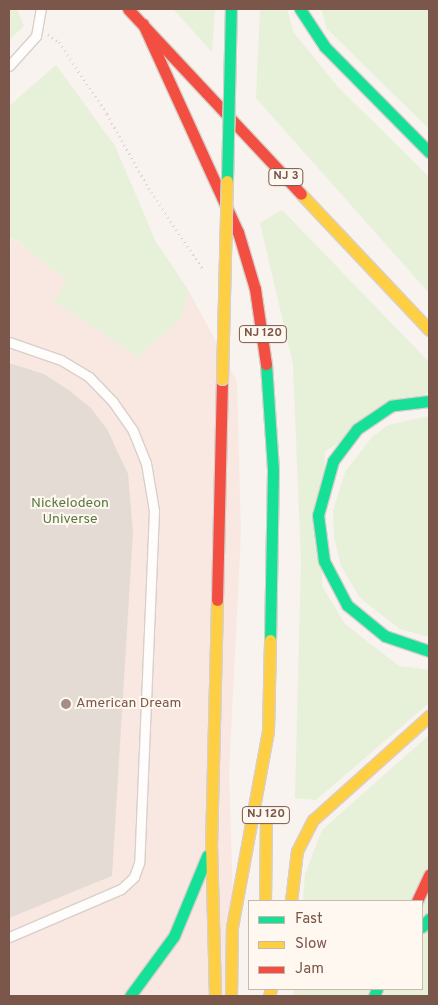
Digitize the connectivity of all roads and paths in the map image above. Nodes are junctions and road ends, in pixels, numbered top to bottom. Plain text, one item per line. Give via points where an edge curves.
1 (41, 9) edge
2 (128, 9) edge
3 (231, 9) edge
4 (300, 9) edge
5 (143, 24) junction
6 (40, 28) junction
7 (9, 66) edge
8 (429, 152) edge
9 (204, 271) dead end
10 (429, 330) edge
11 (9, 342) edge
12 (429, 402) edge
13 (429, 651) edge
14 (429, 716) edge
15 (268, 730) junction
16 (210, 847) junction
17 (429, 875) edge
18 (265, 900) edge
19 (290, 900) edge
20 (417, 900) edge
21 (9, 937) edge
22 (130, 996) edge
23 (215, 996) edge
24 (231, 996) edge

1 - 6 lane
2 - 5 main road, NJ 3
3 - 16 main road, bridge
4 - 8 main road via 325,47
5 - 10 main road, NJ 3
5 - 15 main road, NJ 120 via 227,203 254,289 264,339 273,442
6 - 7 lane via 31,44
6 - 9 path via 58,42
11 - 21 lane via 62,360 89,377 113,402 143,454 154,511 139,863 134,877 121,889
12 - 13 main road via 405,402 380,412 348,438 323,487 318,531 330,576 347,604 385,636
14 - 19 main road via 313,820 297,851
15 - 18 main road, NJ 120
15 - 24 main road via 232,927
16 - 22 main road via 174,936
16 - 23 main road
17 - 20 main road

